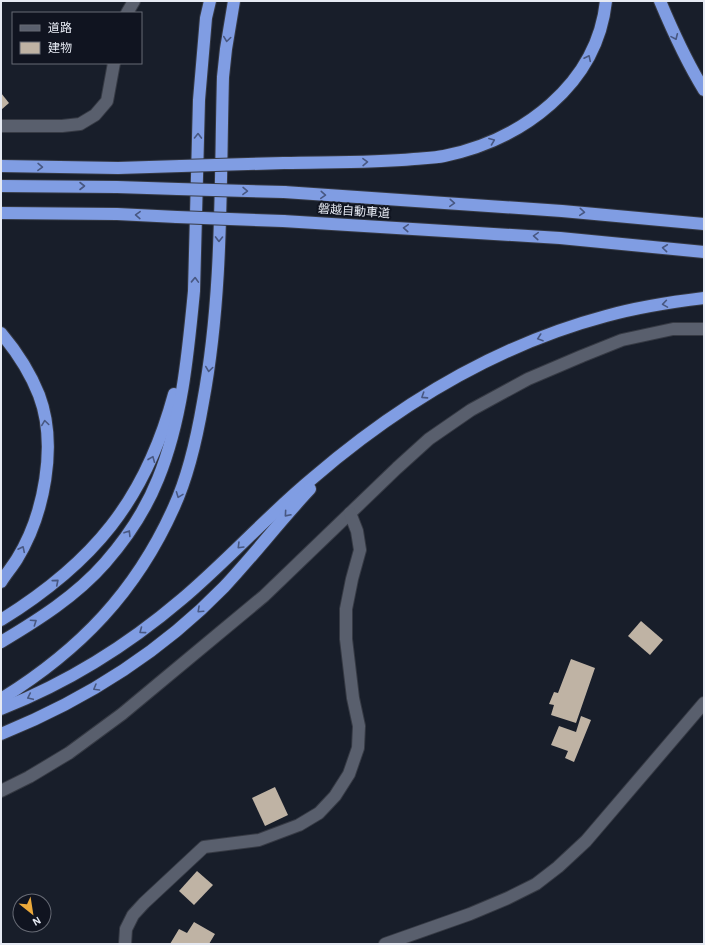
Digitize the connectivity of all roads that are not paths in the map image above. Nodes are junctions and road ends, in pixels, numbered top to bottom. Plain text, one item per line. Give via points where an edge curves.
1 (134, 1) edge
2 (210, 1) edge
3 (234, 1) edge
4 (606, 1) edge
5 (660, 1) edge
6 (128, 12) edge
7 (114, 64) edge
8 (704, 90) edge
9 (1, 126) edge
10 (1, 166) edge
11 (1, 186) edge
12 (1, 213) edge
13 (704, 224) edge
14 (704, 252) edge
15 (704, 298) edge
16 (192, 319) junction
17 (704, 328) edge
18 (1, 333) edge
19 (376, 429) junction
20 (350, 513) junction
21 (1, 582) edge
22 (1, 620) edge
23 (1, 642) edge
24 (1, 699) edge
25 (704, 703) edge
26 (1, 709) edge
27 (1, 734) edge
28 (1, 791) edge
29 (124, 944) edge
30 (385, 944) edge

1 - 6 street
16 -> 2 highway via 198,100
3 -> 24 highway via 223,76 215,315 207,383 186,476 161,535 111,608 63,656
10 -> 4 highway, bridge via 118,168 388,162 444,156 475,148 502,138 535,117 571,84 597,38
5 -> 8 highway via 676,40
7 - 9 street via 107,101 95,115 80,124
11 -> 13 highway, 磐越自動車道, bridge via 117,186 284,192 562,211
14 -> 12 highway, 磐越自動車道, bridge via 560,238 283,221 117,214
15 -> 19 highway via 605,316 532,340 465,372
22 -> 16 highway via 50,587 75,566 118,518 135,492 163,432
23 -> 16 highway via 55,608 80,588 104,564 142,510 158,480 169,448 178,411
17 - 20 street via 673,329 622,340 528,379 471,410 429,439
21 -> 18 highway via 30,532 46,476 48,449 46,422 40,396 28,370
19 -> 26 highway via 312,478 182,599 143,631 76,674
19 -> 27 highway via 323,475 224,586 167,639 123,671 75,700
20 - 28 street via 264,596 122,714 69,753
20 - 29 street via 357,531 360,550 346,609 346,639 359,726 358,748 349,774 335,796 319,813 299,825 258,840 204,847 133,915 126,929
25 - 30 street via 586,841 536,884 470,914

